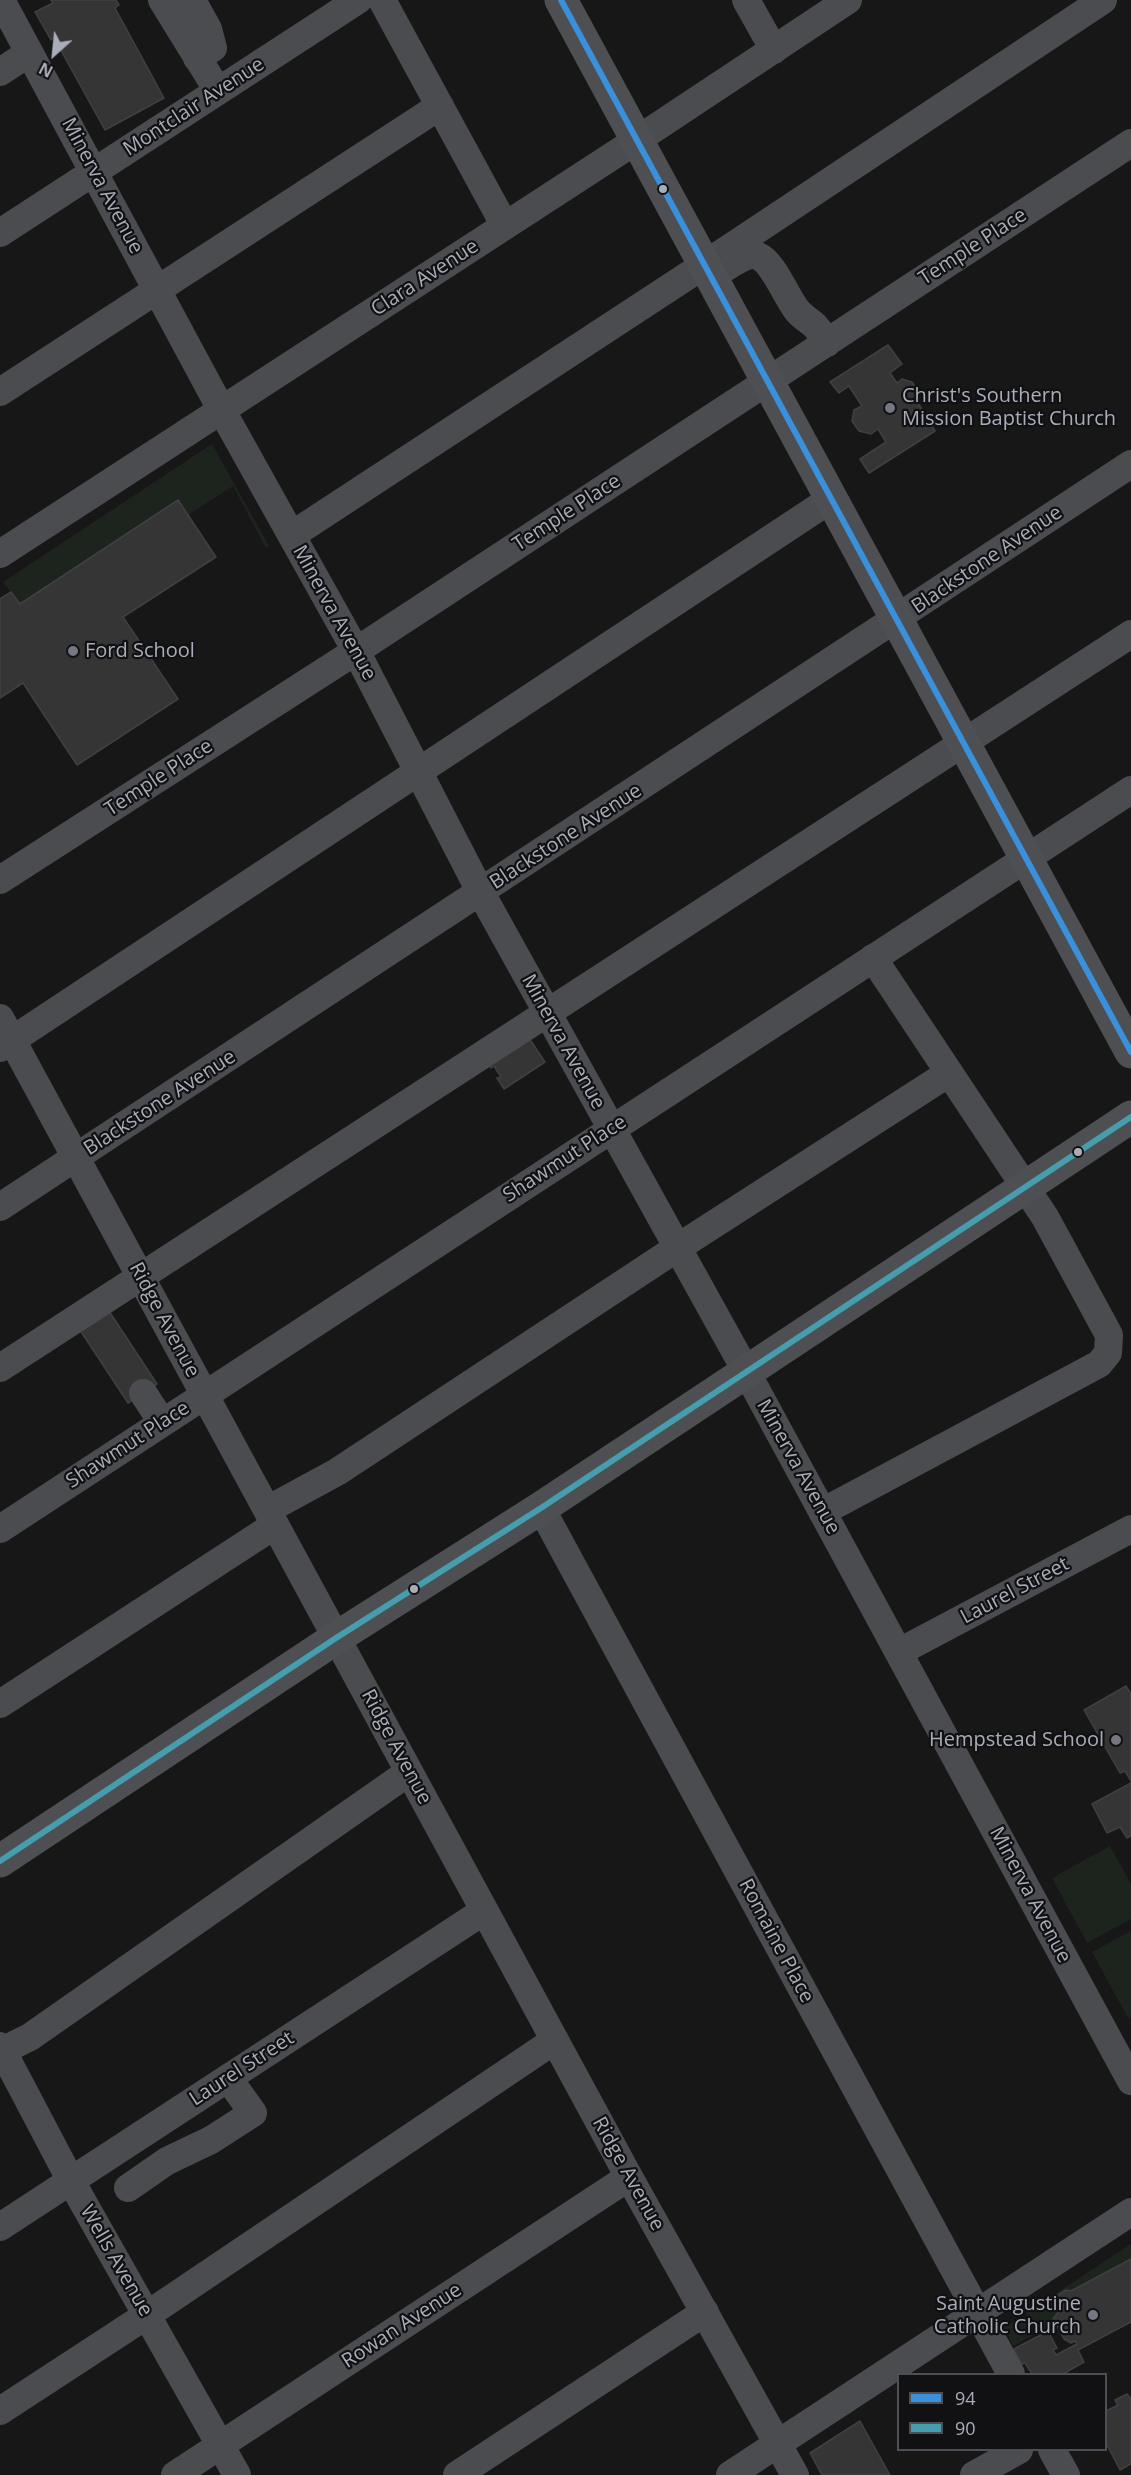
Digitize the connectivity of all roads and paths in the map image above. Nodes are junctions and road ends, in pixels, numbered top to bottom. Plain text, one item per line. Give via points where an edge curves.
1 (1, 0) edge
2 (162, 0) edge
3 (192, 0) edge
4 (358, 0) edge
5 (382, 0) edge
6 (561, 0) edge
7 (746, 0) edge
8 (848, 0) edge
9 (1103, 0) edge
10 (774, 50) junction
11 (29, 53) junction
12 (197, 58) junction
13 (0, 72) edge
14 (218, 91) junction
15 (440, 106) junction
16 (637, 140) junction
17 (1131, 143) edge
18 (94, 171) junction
19 (505, 226) junction
20 (0, 233) edge
21 (708, 271) junction
22 (157, 289) junction
23 (827, 343) junction
24 (767, 382) junction
25 (0, 392) edge
26 (222, 409) junction
27 (1131, 464) edge
28 (831, 499) junction
29 (292, 535) junction
30 (0, 554) edge
31 (897, 620) junction
32 (1131, 634) edge
33 (356, 651) junction
34 (965, 743) junction
35 (418, 771) junction
36 (1131, 790) edge
37 (1027, 858) junction
38 (0, 879) edge
39 (481, 893) junction
40 (873, 958) junction
41 (546, 1012) junction
42 (4, 1035) edge
43 (1131, 1052) edge
44 (949, 1073) junction
45 (1131, 1117) edge
46 (610, 1129) junction
47 (76, 1157) junction
48 (1024, 1186) junction
49 (0, 1207) edge
50 (677, 1248) junction
51 (140, 1275) junction
52 (0, 1368) edge
53 (746, 1371) junction
54 (143, 1393) dead end
55 (205, 1395) junction
56 (162, 1422) junction
57 (541, 1508) junction
58 (822, 1512) junction
59 (271, 1517) junction
60 (0, 1529) edge
61 (1131, 1529) edge
62 (336, 1638) junction
63 (898, 1652) junction
64 (0, 1704) edge
65 (409, 1772) junction
66 (0, 1861) edge
67 (484, 1911) junction
68 (555, 2040) junction
69 (1, 2049) edge
70 (228, 2078) junction
71 (1131, 2081) edge
72 (629, 2177) junction
73 (70, 2181) junction
74 (128, 2188) dead end
75 (1131, 2212) edge
76 (0, 2227) edge
77 (978, 2312) junction
78 (705, 2313) junction
79 (147, 2315) junction
80 (1010, 2373) edge
81 (0, 2411) edge
82 (778, 2443) junction
83 (220, 2445) junction
84 (1017, 2451) edge
85 (1053, 2451) edge
86 (175, 2475) edge
87 (237, 2475) edge
88 (457, 2475) edge
89 (730, 2475) edge
90 (795, 2475) edge
91 (974, 2475) edge
92 (1066, 2475) edge

1 - 11 street, Minerva Avenue
2 - 12 street
3 - 12 street via 208,29 213,48
4 - 14 street, Montclair Avenue
5 - 15 street
6 - 16 main road
7 - 10 street
8 - 10 street, Clara Avenue
9 - 21 street
10 - 16 street, Clara Avenue
11 - 13 street
11 - 18 street, Minerva Avenue
12 - 14 street
14 - 18 street, Montclair Avenue
15 - 19 street
15 - 22 street
16 - 19 street, Clara Avenue
16 - 21 main road
17 - 23 street, Temple Place
18 - 20 street, Montclair Avenue
18 - 22 street, Minerva Avenue
19 - 26 street, Clara Avenue
21 - 23 street via 758,256 768,264 795,309
21 - 24 main road
21 - 29 street
22 - 25 street
22 - 26 street, Minerva Avenue
23 - 24 street, Temple Place
24 - 28 main road
24 - 33 street, Temple Place
26 - 29 street, Minerva Avenue
26 - 30 street, Clara Avenue
27 - 31 street, Blackstone Avenue
28 - 31 main road
28 - 35 street
29 - 33 street, Minerva Avenue
31 - 34 main road
31 - 39 street, Blackstone Avenue
32 - 34 street
33 - 35 street, Minerva Avenue
33 - 38 street, Temple Place
34 - 37 main road
34 - 41 street
35 - 39 street, Minerva Avenue
35 - 42 street
36 - 37 street, Shawmut Place
37 - 40 street, Shawmut Place
37 - 43 main road
39 - 41 street, Minerva Avenue
39 - 47 street, Blackstone Avenue
40 - 44 street
40 - 46 street, Shawmut Place
41 - 46 street, Minerva Avenue
41 - 51 street
42 - 47 street, Ridge Avenue
44 - 48 street
44 - 50 street
45 - 48 main road
46 - 50 street, Minerva Avenue
46 - 55 street, Shawmut Place
47 - 49 street, Blackstone Avenue
47 - 51 street, Ridge Avenue
48 - 53 main road
48 - 58 street via 1109,1335 1108,1353 1099,1364
50 - 53 street, Minerva Avenue
50 - 59 street
51 - 52 street
51 - 55 street, Ridge Avenue
53 - 57 main road
53 - 58 street, Minerva Avenue
54 - 56 street
55 - 56 street, Shawmut Place
55 - 59 street, Ridge Avenue
56 - 60 street, Shawmut Place
57 - 62 main road
57 - 77 street, Romaine Place
58 - 63 street, Minerva Avenue
59 - 62 street, Ridge Avenue
59 - 64 street
61 - 63 street, Laurel Street
62 - 65 street, Ridge Avenue
62 - 66 main road
63 - 71 street, Minerva Avenue
65 - 67 street, Ridge Avenue
65 - 69 street via 30,2037
67 - 68 street, Ridge Avenue
67 - 70 street, Laurel Street
68 - 72 street, Ridge Avenue
68 - 79 street
69 - 73 street, Wells Avenue
70 - 73 street, Laurel Street
70 - 74 street via 253,2113 211,2140 167,2161
72 - 78 street, Ridge Avenue
72 - 83 street, Rowan Avenue
73 - 76 street, Laurel Street
73 - 79 street, Wells Avenue
75 - 77 street
77 - 80 street, Romaine Place
77 - 82 street
78 - 82 street, Ridge Avenue
78 - 88 street
79 - 81 street
79 - 83 street, Wells Avenue
82 - 89 street
82 - 90 street, Ridge Avenue
83 - 86 street, Rowan Avenue
83 - 87 street, Wells Avenue
84 - 91 street
85 - 92 street

